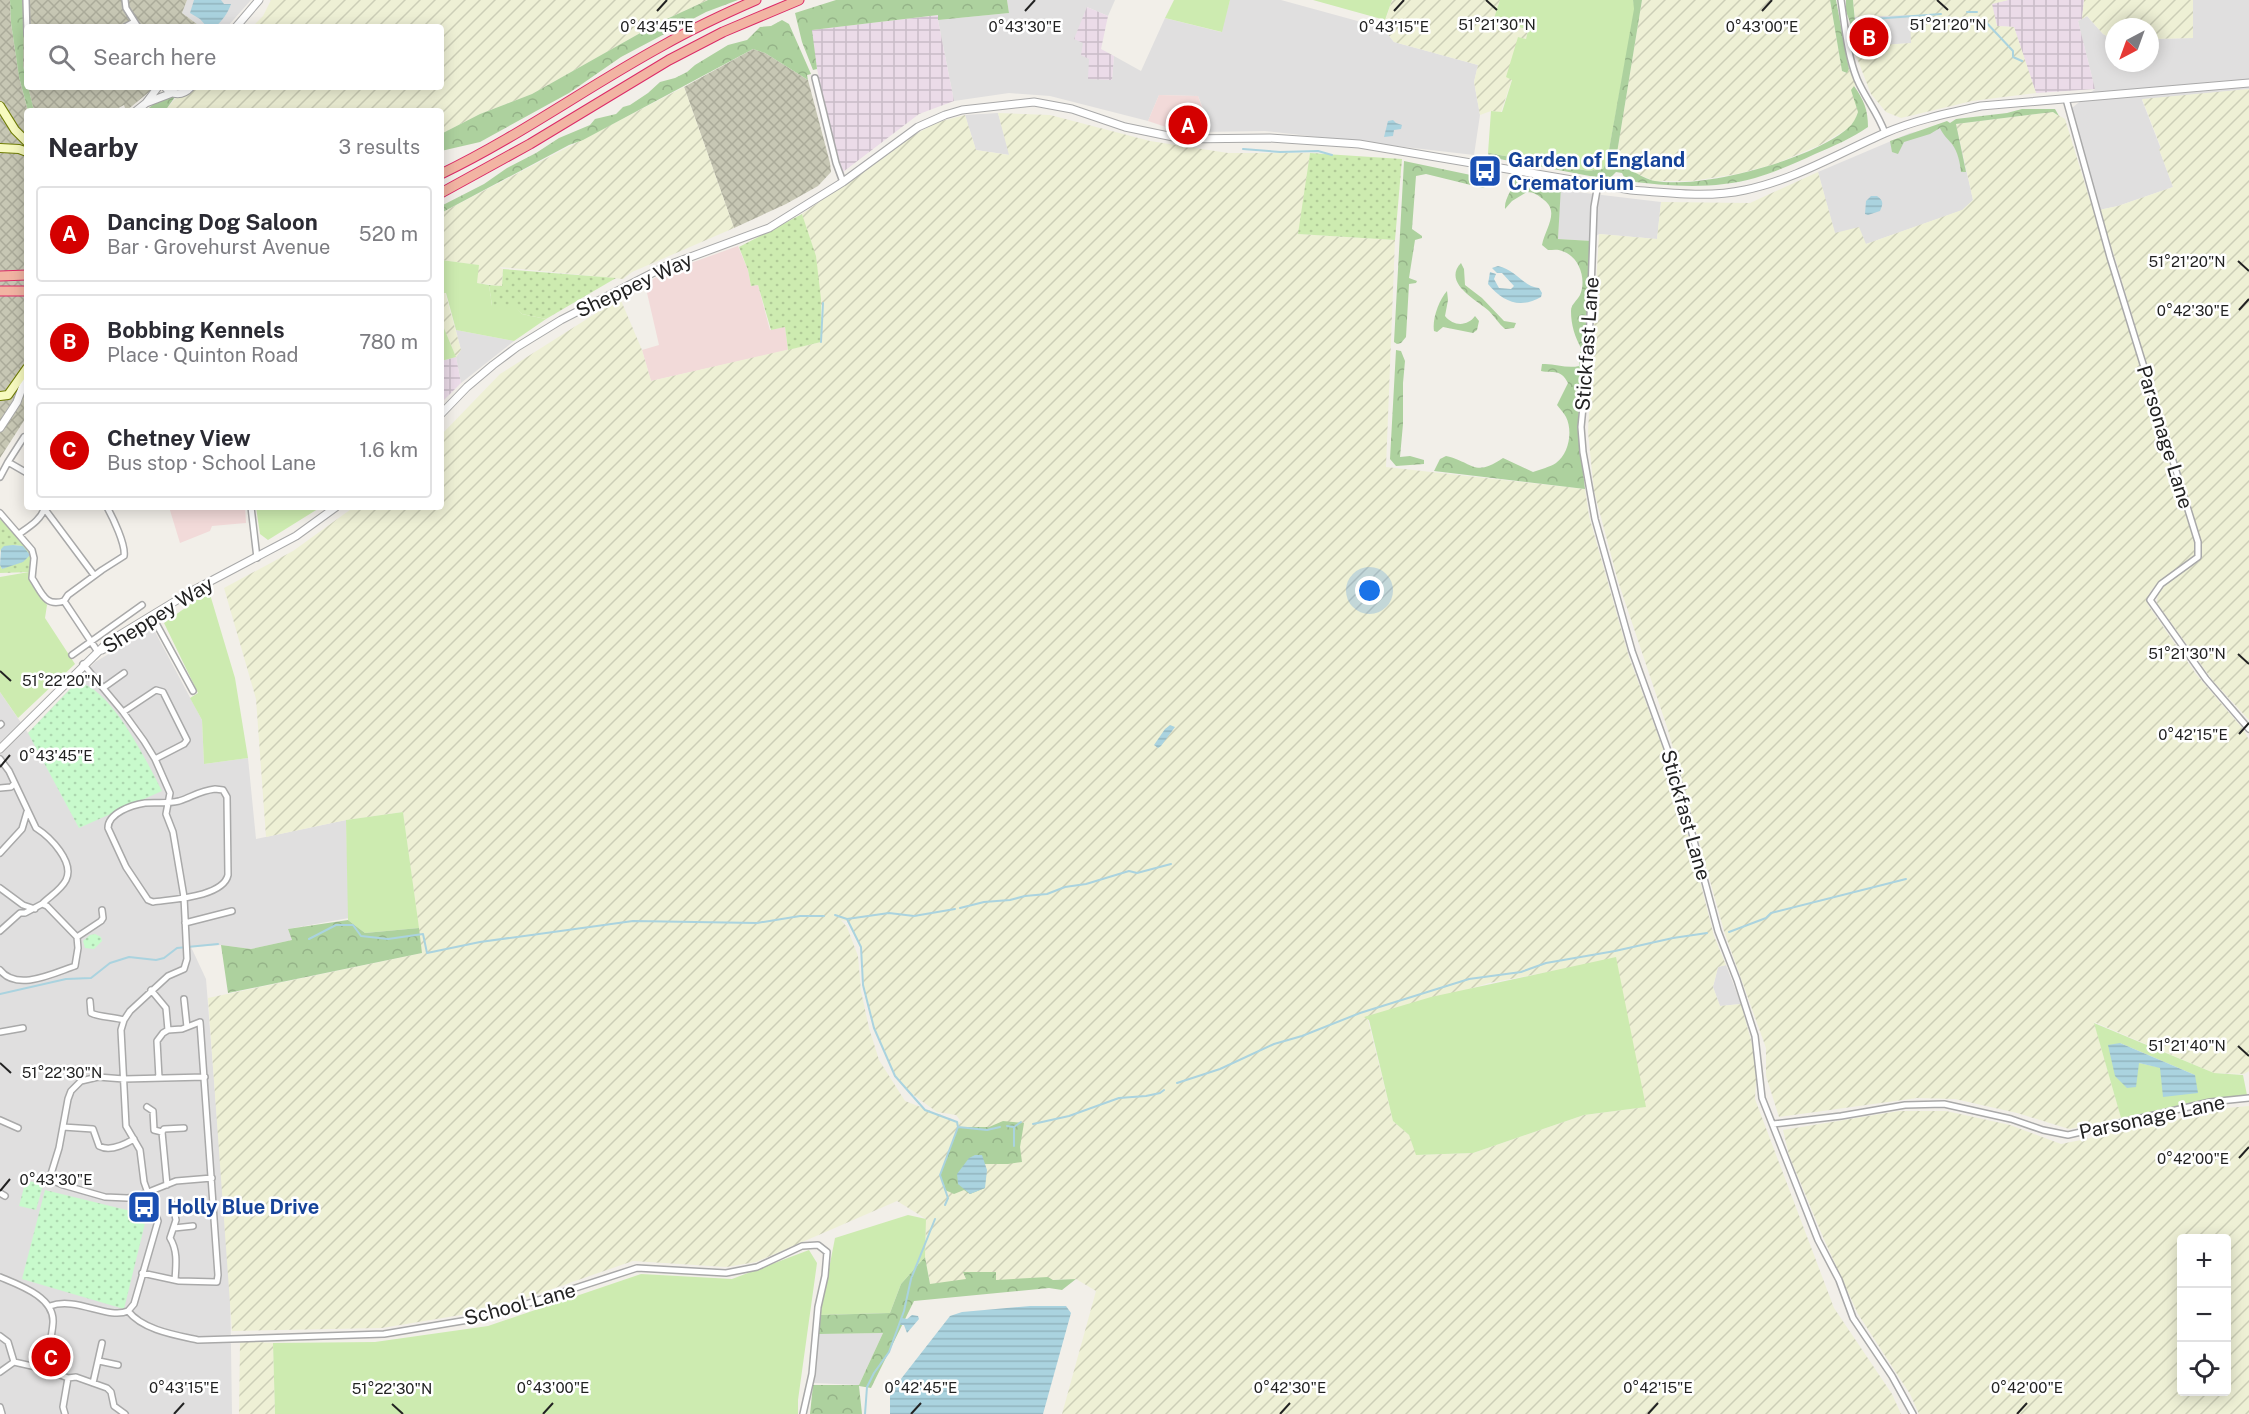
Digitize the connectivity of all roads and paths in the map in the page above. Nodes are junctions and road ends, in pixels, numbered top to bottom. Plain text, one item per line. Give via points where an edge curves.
1 (26, 0) edge
2 (124, 0) edge
3 (259, 0) edge
4 (756, 0) edge
5 (799, 0) edge
6 (1841, 0) edge
7 (27, 24) edge
8 (135, 24) edge
9 (239, 24) edge
10 (815, 78) dead end
11 (2249, 83) edge
12 (156, 90) edge
13 (168, 90) edge
14 (186, 90) edge
15 (172, 93) junction
16 (2066, 99) junction
17 (146, 103) junction
18 (0, 106) edge
19 (140, 108) edge
20 (1885, 133) junction
21 (24, 139) edge
22 (0, 148) edge
23 (24, 151) edge
24 (444, 172) edge
25 (843, 182) junction
26 (1598, 184) junction
27 (444, 190) edge
28 (24, 275) edge
29 (0, 276) edge
30 (0, 291) edge
31 (24, 291) edge
32 (24, 372) edge
33 (24, 382) edge
34 (0, 396) edge
35 (444, 411) edge
36 (0, 428) edge
37 (24, 437) dead end
38 (8, 462) junction
39 (24, 471) edge
40 (0, 477) edge
41 (44, 510) edge
42 (46, 510) edge
43 (109, 510) edge
44 (251, 510) edge
45 (332, 510) edge
46 (0, 513) edge
47 (19, 534) junction
48 (257, 558) junction
49 (94, 575) junction
50 (64, 601) junction
51 (142, 605) dead end
52 (152, 616) junction
53 (92, 641) junction
54 (98, 651) junction
55 (72, 655) dead end
56 (83, 664) junction
57 (124, 673) dead end
58 (103, 688) junction
59 (193, 691) dead end
60 (123, 712) junction
61 (2249, 729) edge
62 (0, 749) edge
63 (0, 759) edge
64 (155, 759) junction
65 (14, 784) junction
66 (0, 788) edge
67 (168, 803) junction
68 (27, 812) junction
69 (36, 828) junction
70 (22, 829) junction
71 (0, 853) edge
72 (0, 888) edge
73 (184, 897) junction
74 (42, 904) junction
75 (35, 909) junction
76 (102, 910) dead end
77 (232, 911) dead end
78 (185, 923) junction
79 (0, 931) edge
80 (77, 937) junction
81 (0, 970) edge
82 (151, 990) junction
83 (184, 999) dead end
84 (90, 1001) dead end
85 (124, 1020) junction
86 (187, 1027) junction
87 (23, 1028) dead end
88 (168, 1030) junction
89 (0, 1032) edge
90 (206, 1077) junction
91 (159, 1078) junction
92 (124, 1079) junction
93 (2249, 1098) edge
94 (147, 1107) dead end
95 (0, 1120) edge
96 (1773, 1124) junction
97 (63, 1127) junction
98 (18, 1128) dead end
99 (184, 1128) dead end
100 (162, 1132) junction
101 (134, 1139) junction
102 (212, 1178) junction
103 (167, 1185) junction
104 (148, 1193) junction
105 (173, 1205) dead end
106 (193, 1226) dead end
107 (174, 1228) junction
108 (142, 1273) junction
109 (0, 1276) edge
110 (174, 1280) junction
111 (50, 1306) junction
112 (128, 1311) junction
113 (0, 1336) edge
114 (102, 1343) dead end
115 (99, 1361) junction
116 (14, 1362) junction
117 (118, 1365) dead end
118 (45, 1369) junction
119 (0, 1371) edge
120 (68, 1378) junction
121 (93, 1383) junction
122 (0, 1407) edge
123 (2, 1414) edge
124 (65, 1414) edge
125 (125, 1414) edge
126 (803, 1414) edge
127 (1913, 1414) edge

1 - 7 street
2 - 8 street
3 - 9 street
4 - 24 highway via 661,46 528,127
5 - 27 highway via 669,60
6 - 20 street via 1857,78
10 - 25 street
11 - 16 street, Sheppey Way
12 - 17 street
13 - 15 street
14 - 15 street
15 - 17 street
16 - 20 street, Sheppey Way via 1982,106
16 - 61 street, Parsonage Lane via 2198,542 2198,557 2161,584 2150,600 2206,679
17 - 19 street
18 - 21 main road
20 - 26 street, Sheppey Way via 1777,181 1744,191 1671,194
22 - 23 main road
25 - 26 street, Sheppey Way via 933,120 962,110 1034,102 1072,109 1125,127 1184,138 1359,144
25 - 35 street, Sheppey Way via 770,228 666,266 561,320 493,365
26 - 96 street, Stickfast Lane via 1581,427 1588,488 1632,651 1676,773 1718,931 1755,1036 1762,1098
28 - 29 highway
30 - 31 highway
32 - 34 main road via 8,395
33 - 36 street
37 - 38 street
38 - 39 street
38 - 40 street
41 - 47 street via 35,523
42 - 49 street
43 - 49 street via 117,525 124,556
44 - 48 street
45 - 48 street, Sheppey Way
46 - 47 street
47 - 50 street via 32,550 32,578 48,602
48 - 52 street, Sheppey Way
49 - 50 street
50 - 53 street
51 - 53 street
52 - 54 street, Sheppey Way via 125,638
52 - 59 street via 174,649
53 - 54 street
53 - 55 street
54 - 56 street, Sheppey Way
56 - 58 street
56 - 62 street, Sheppey Way
57 - 58 street
58 - 60 street
60 - 64 street
60 - 64 street via 156,690 163,692 187,740
63 - 65 street
64 - 67 street via 170,793
65 - 66 street
65 - 68 street
67 - 73 street via 166,814 173,832
67 - 73 street via 142,803 113,816 108,828 146,899 153,902
67 - 73 street via 215,789 223,790 227,796 227,880 218,888
68 - 69 street
68 - 70 street
69 - 70 street
69 - 74 street via 68,865 67,878
70 - 71 street
72 - 75 street
73 - 78 street
74 - 75 street
74 - 80 street
75 - 79 street via 20,913
76 - 80 street via 101,921
77 - 78 street
78 - 82 street via 184,969
80 - 81 street via 75,966 28,980 5,976
82 - 85 street
82 - 88 street via 166,1008
83 - 86 street
84 - 85 street via 93,1015
85 - 92 street
86 - 88 street
86 - 90 street via 200,1022
87 - 89 street
88 - 91 street via 157,1041
90 - 91 street
90 - 102 street
91 - 92 street
92 - 97 street via 98,1077 81,1081 71,1091
92 - 101 street via 126,1126
93 - 96 street, Parsonage Lane via 2210,1102 2068,1134 1944,1104 1905,1105
94 - 100 street via 153,1111 154,1130
95 - 98 street
96 - 127 street, Stickfast Lane via 1853,1318
97 - 101 street via 93,1129 104,1149
97 - 104 street via 51,1174 56,1182 105,1197 127,1198
99 - 100 street
100 - 103 street
101 - 104 street via 140,1150
102 - 103 street via 186,1179
102 - 110 street via 217,1282
103 - 104 street
104 - 108 street via 158,1221
105 - 107 street via 177,1220
106 - 107 street
107 - 110 street via 170,1238 176,1256
108 - 110 street
108 - 112 street via 134,1304
109 - 111 street
111 - 112 street, School Lane via 72,1303 119,1313
111 - 118 street via 53,1323
112 - 126 street, School Lane via 143,1323 198,1340 384,1334 486,1317 637,1268 726,1273 757,1267 802,1246 818,1245 826,1252 825,1276
113 - 116 street via 8,1342
114 - 115 street
115 - 117 street
115 - 121 street
116 - 118 street
116 - 119 street
118 - 120 street
120 - 121 street
120 - 124 street
121 - 125 street via 107,1388 114,1406
122 - 123 street

